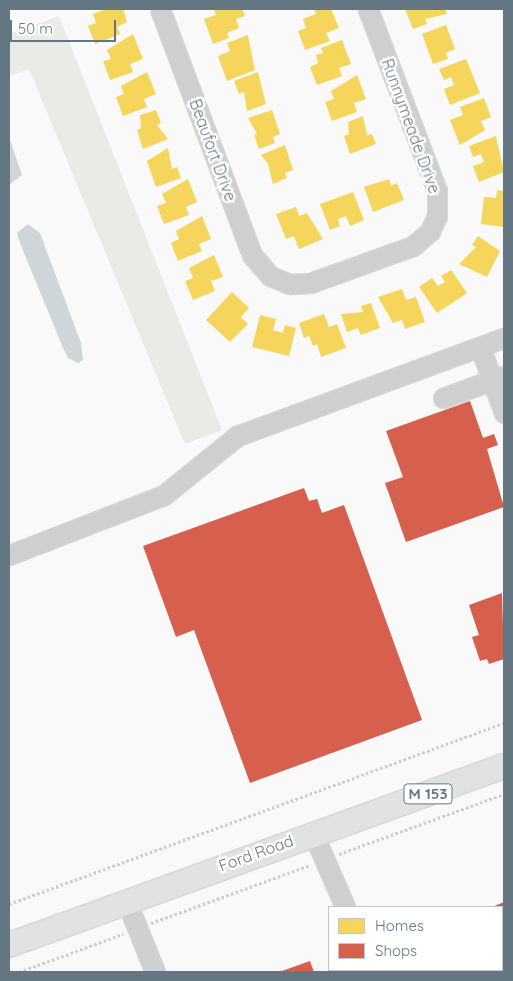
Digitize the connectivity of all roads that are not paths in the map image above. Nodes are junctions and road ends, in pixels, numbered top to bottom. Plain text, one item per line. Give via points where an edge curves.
1 (160, 9) edge
2 (368, 9) edge
3 (280, 282) joint
4 (504, 338) edge
5 (480, 347) junction
6 (498, 378) edge
7 (443, 398) dead end
8 (504, 413) edge
9 (9, 555) edge
10 (504, 766) edge
11 (313, 833) junction
12 (126, 900) junction
13 (345, 906) edge
14 (9, 945) edge
15 (155, 972) edge

1 - 3 street, Beaufort Drive via 252,255
2 - 3 street, Runnymeade Drive via 437,192 437,216 430,231 413,246 310,283
4 - 5 street
5 - 6 street
5 - 9 street via 238,436 164,495
6 - 7 street
6 - 8 street
10 - 11 main road, Ford Road / M 153
11 - 12 main road, Ford Road / M 153
11 - 13 street
12 - 14 main road, Ford Road / M 153
12 - 15 street

